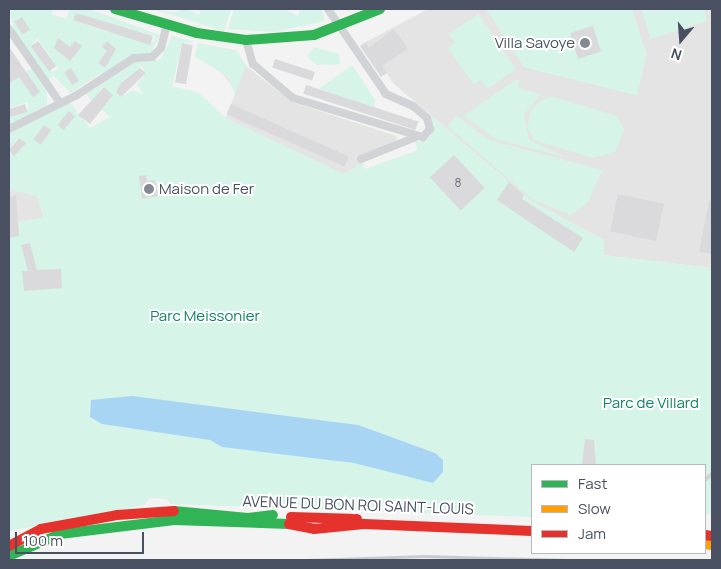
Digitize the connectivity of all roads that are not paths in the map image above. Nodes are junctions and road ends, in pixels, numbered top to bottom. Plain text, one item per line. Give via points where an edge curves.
1 (115, 9) edge
2 (330, 9) edge
3 (380, 9) edge
4 (142, 12) edge
5 (167, 24) junction
6 (342, 26) junction
7 (9, 29) edge
8 (246, 40) junction
9 (60, 103) junction
10 (9, 129) edge
11 (416, 137) junction
12 (361, 159) dead end
13 (531, 526) edge
14 (531, 531) edge
15 (9, 546) edge
16 (9, 556) edge

1 - 4 main road
2 - 6 street
3 - 6 main road
4 - 5 main road
5 - 8 main road
5 - 9 street via 161,48 152,57 134,58
6 - 8 main road via 297,39
6 - 11 street via 386,94 413,106 427,118 429,131
7 - 9 street
8 - 11 street via 253,64 293,98
9 - 10 street
11 - 12 street
13 - 15 main road, AVENUE DU BON ROI SAINT-LOUIS via 349,518 313,522 282,515 248,518 217,512 169,511 56,524
14 - 16 main road, AVENUE DU BON ROI SAINT-LOUIS via 364,524 314,529 276,522 250,526 174,520 60,534

